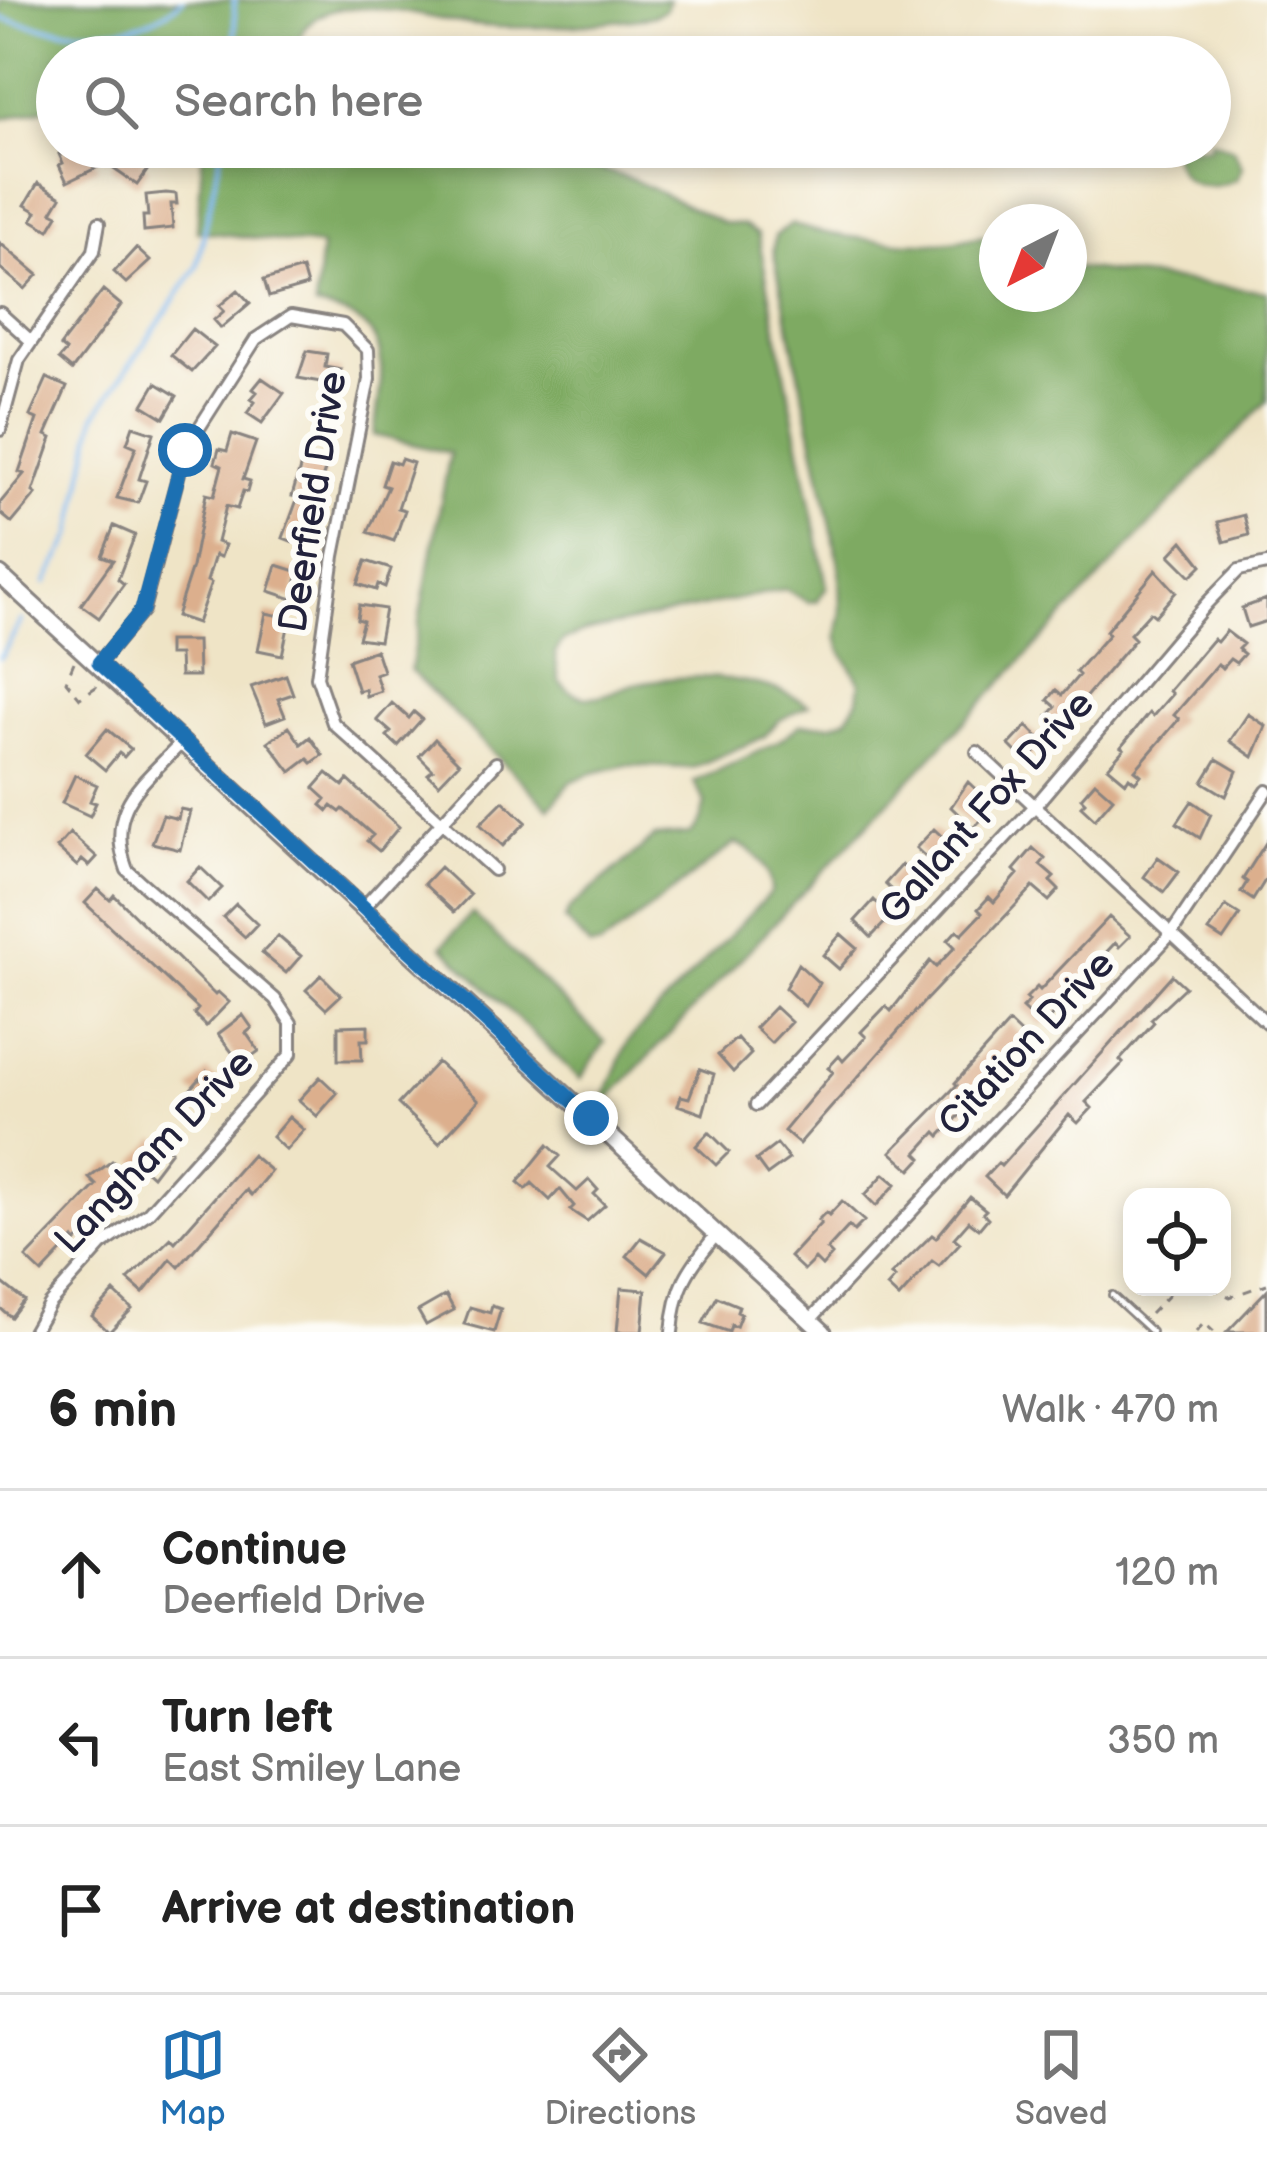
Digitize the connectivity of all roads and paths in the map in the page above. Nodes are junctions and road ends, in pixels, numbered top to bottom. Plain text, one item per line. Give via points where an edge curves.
1 (99, 223) dead end
2 (0, 313) edge
3 (31, 341) junction
4 (0, 430) edge
5 (1267, 564) edge
6 (0, 574) edge
7 (74, 660) dead end
8 (99, 663) junction
9 (100, 683) dead end
10 (183, 742) junction
11 (977, 752) dead end
12 (496, 763) dead end
13 (1267, 791) edge
14 (1034, 807) junction
15 (441, 822) junction
16 (494, 870) dead end
17 (364, 908) junction
18 (1171, 934) junction
19 (1267, 1023) edge
20 (756, 1105) dead end
21 (716, 1234) junction
22 (1267, 1284) edge
23 (1112, 1295) dead end
24 (1168, 1296) edge
25 (1228, 1296) edge
26 (1148, 1317) dead end
27 (817, 1326) edge
28 (33, 1332) edge
29 (672, 1332) edge
30 (1152, 1332) edge
31 (1196, 1332) edge
32 (1214, 1332) edge

1 - 3 street via 94,250
2 - 3 street
3 - 4 street
5 - 14 street, Gallant Fox Drive via 1239,570 1207,603
6 - 8 street
7 - 9 path via 66,681 74,694 89,695
8 - 10 street
8 - 15 street, Deerfield Drive via 142,610 185,450 256,339 291,316 343,325 368,350 369,380 317,677 333,723
10 - 17 street
10 - 28 street, Langham Drive via 134,794 118,824 118,846 127,870 274,999 291,1023 291,1054 148,1213 102,1245
11 - 14 street
12 - 15 street
13 - 18 street, Citation Drive
14 - 18 street
14 - 20 street, Gallant Fox Drive
15 - 16 street, Deerfield Drive
15 - 17 street
17 - 21 street
18 - 19 street
18 - 27 street, Citation Drive
21 - 27 street
21 - 29 street via 686,1269
22 - 25 path
23 - 30 lane
24 - 26 path
31 - 32 path via 1204,1323

